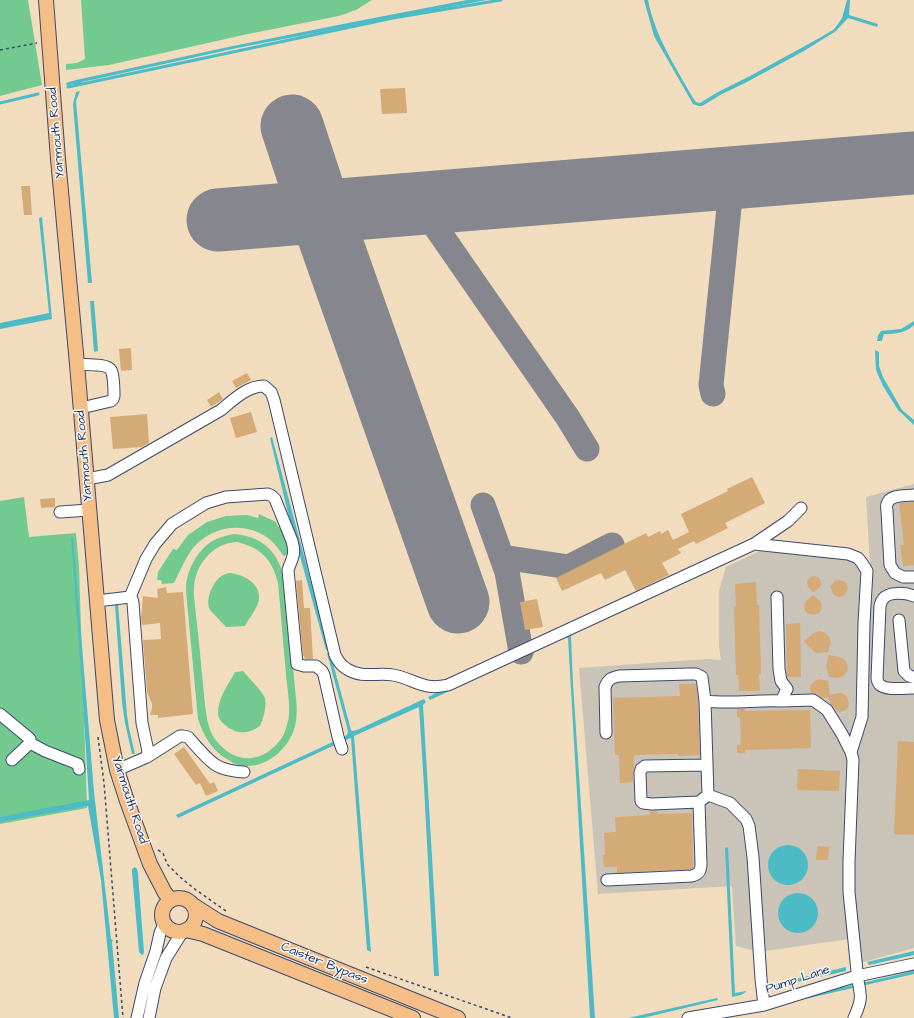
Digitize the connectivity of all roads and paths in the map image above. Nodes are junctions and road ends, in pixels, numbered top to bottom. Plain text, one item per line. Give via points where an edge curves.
1 (46, 0) edge
2 (43, 42) dead end
3 (0, 50) edge
4 (77, 364) junction
5 (81, 408) junction
6 (87, 479) junction
7 (914, 495) edge
8 (801, 508) dead end
9 (89, 510) junction
10 (60, 512) dead end
11 (754, 544) junction
12 (914, 577) edge
13 (914, 596) edge
14 (130, 597) junction
15 (777, 597) dead end
16 (97, 601) junction
17 (899, 620) dead end
18 (914, 677) edge
19 (914, 688) edge
20 (705, 701) junction
21 (781, 701) junction
22 (0, 714) edge
23 (606, 732) dead end
24 (30, 743) junction
25 (342, 748) dead end
26 (851, 752) junction
27 (147, 757) junction
28 (12, 760) dead end
29 (706, 765) junction
30 (79, 769) dead end
31 (117, 770) junction
32 (244, 772) dead end
33 (708, 795) junction
34 (699, 802) junction
35 (157, 850) dead end
36 (607, 880) dead end
37 (171, 900) junction
38 (193, 905) junction
39 (226, 911) dead end
40 (164, 924) junction
41 (184, 931) junction
42 (914, 964) edge
43 (364, 966) dead end
44 (858, 982) junction
45 (421, 1003) junction
46 (764, 1005) junction
47 (137, 1018) edge
48 (149, 1018) edge
49 (413, 1018) edge
50 (458, 1018) edge
51 (471, 1018) edge
52 (512, 1018) edge
53 (688, 1018) edge
54 (854, 1018) edge

1 - 4 main road, Yarmouth Road
2 - 3 path
4 - 5 main road, Yarmouth Road
4 - 5 street via 108,367 112,373 113,399
5 - 6 main road, Yarmouth Road
6 - 9 main road, Yarmouth Road
6 - 11 street via 108,475 221,410 248,390 264,386 271,392 274,400 335,655 347,670 370,675 392,675 429,687 448,685
7 - 12 street via 890,499 887,511 890,565 895,573 903,577
8 - 11 street via 788,521
9 - 10 street
9 - 16 main road, Yarmouth Road
11 - 26 street via 848,554 858,558 866,571 862,716
13 - 19 street via 894,594 883,599 880,606 877,678 884,688
14 - 16 street
14 - 25 street via 146,559 172,524 206,503 226,497 264,494 272,496 294,548 288,570 297,664 316,666 322,671
14 - 27 street via 133,603
15 - 21 street via 779,669 781,681 787,689
16 - 31 main road, Yarmouth Road via 107,720
17 - 18 street via 904,671
20 - 21 street
20 - 23 street via 702,677 696,674 612,678 607,681 605,687
20 - 29 street
21 - 26 street via 813,700 827,710
22 - 24 street via 30,739
24 - 28 street
24 - 30 street via 78,764
26 - 44 street via 853,760 849,892
27 - 31 street
27 - 32 street via 183,736 188,737 214,764 236,772
29 - 33 street
29 - 34 street via 645,766 640,773 643,803
31 - 37 main road, Yarmouth Road via 150,864
33 - 34 street
33 - 46 street via 730,803 746,819 749,826
34 - 36 street via 701,871 698,874
35 - 39 path via 163,853 167,864 180,877
37 - 38 main road via 186,899
37 - 40 main road via 163,907
38 - 41 main road via 196,914 194,923
38 - 45 main road, Caister Bypass via 218,921
40 - 41 main road via 172,931
40 - 47 street
41 - 48 street via 166,958 155,988
41 - 49 main road, Caister Bypass via 203,934
42 - 44 street, Pump Lane
43 - 52 path
44 - 46 street, Pump Lane
44 - 54 street via 861,1000
45 - 50 main road, Caister Bypass
45 - 51 main road
46 - 53 street, Pump Lane

